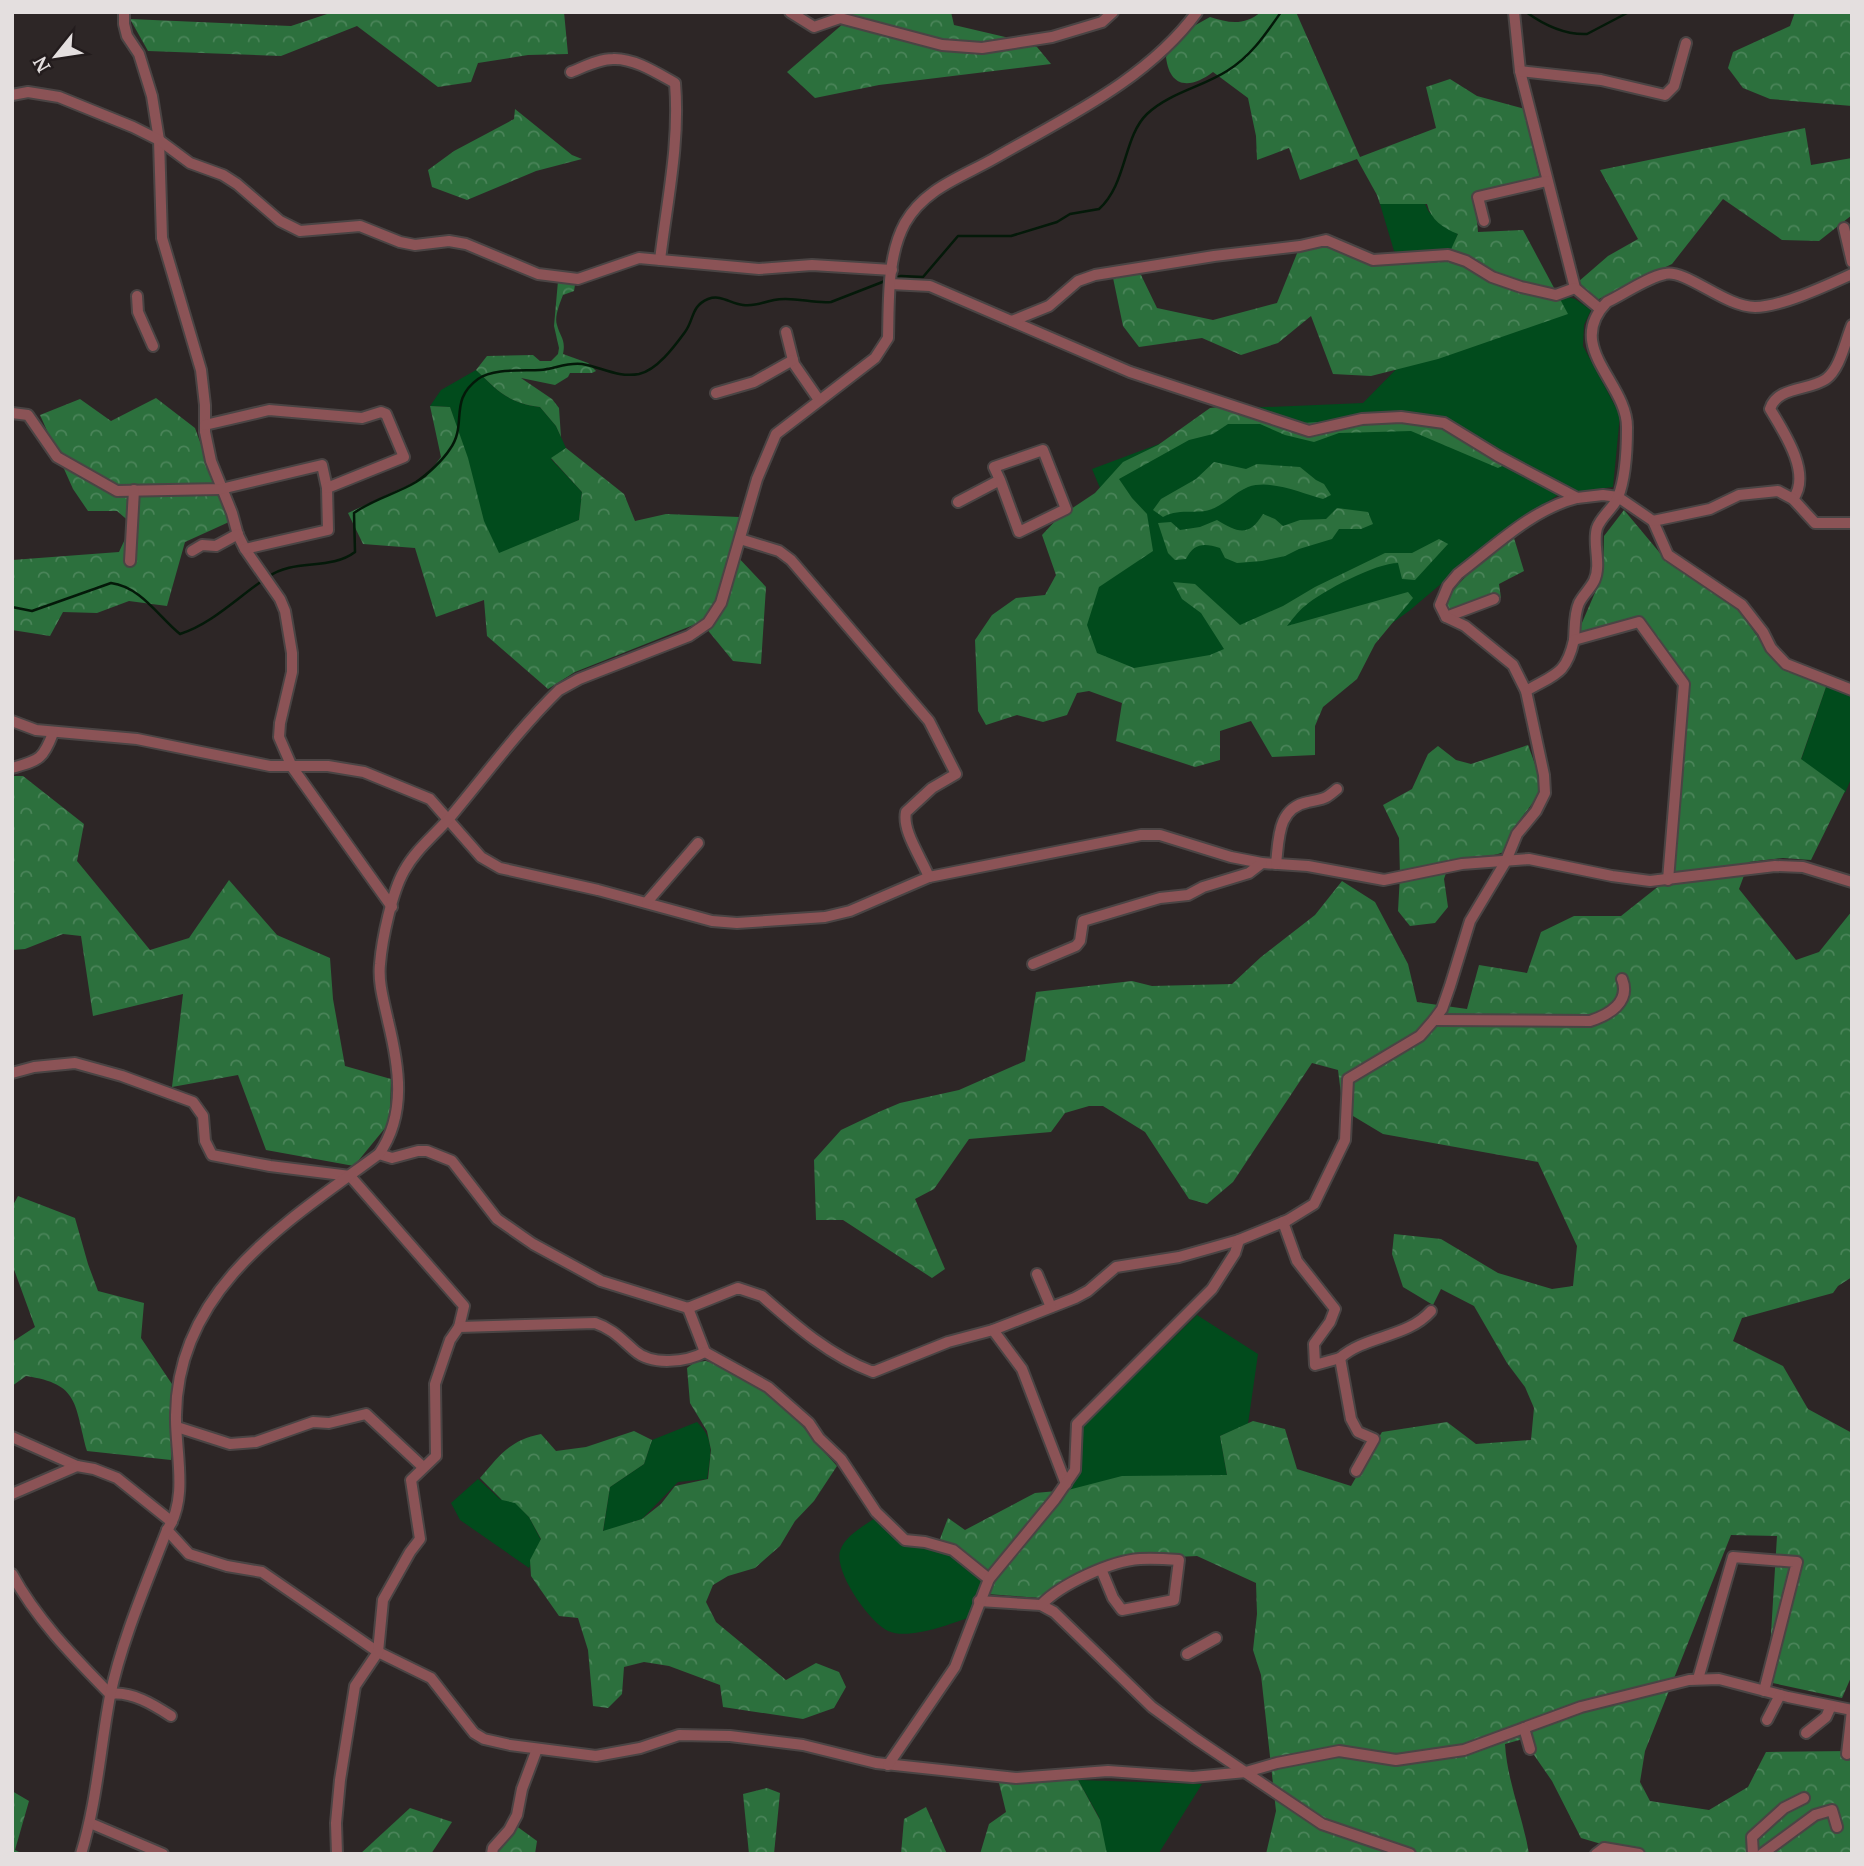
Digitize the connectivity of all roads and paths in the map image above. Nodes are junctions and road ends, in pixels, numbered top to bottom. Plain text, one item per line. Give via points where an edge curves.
1 (124, 12) edge
2 (790, 12) edge
3 (1113, 12) edge
4 (1197, 12) edge
5 (1514, 12) edge
6 (838, 15) edge
7 (1686, 43) dead end
8 (1520, 71) junction
9 (571, 72) dead end
10 (12, 95) edge
11 (159, 140) junction
12 (1547, 181) junction
13 (1484, 221) dead end
14 (1844, 228) dead end
15 (660, 260) junction
16 (1852, 262) edge
17 (892, 270) junction
18 (1852, 274) edge
19 (890, 284) junction
20 (1574, 288) junction
21 (137, 296) dead end
22 (1600, 309) junction
23 (1012, 321) junction
24 (1852, 325) edge
25 (786, 332) dead end
26 (153, 346) dead end
27 (793, 360) junction
28 (716, 393) dead end
29 (819, 400) junction
30 (12, 413) edge
31 (205, 425) junction
32 (1000, 480) junction
33 (327, 488) junction
34 (220, 489) junction
35 (134, 490) junction
36 (1577, 498) junction
37 (1618, 498) junction
38 (1793, 499) junction
39 (958, 502) dead end
40 (1653, 521) junction
41 (1852, 523) edge
42 (238, 534) junction
43 (740, 539) junction
44 (245, 549) junction
45 (192, 551) dead end
46 (130, 561) dead end
47 (1494, 599) dead end
48 (1446, 617) junction
49 (1574, 640) junction
50 (1852, 690) edge
51 (1526, 691) junction
52 (12, 721) edge
53 (53, 733) junction
54 (292, 767) junction
55 (12, 768) edge
56 (1337, 789) dead end
57 (449, 818) junction
58 (698, 843) dead end
59 (1506, 861) junction
60 (1262, 863) junction
61 (1276, 864) junction
62 (929, 877) junction
63 (1668, 880) junction
64 (1852, 882) edge
65 (648, 902) junction
66 (392, 908) junction
67 (1033, 964) dead end
68 (1622, 979) dead end
69 (1434, 1020) junction
70 (12, 1073) edge
71 (379, 1154) junction
72 (350, 1175) junction
73 (1283, 1222) junction
74 (1239, 1240) junction
75 (1037, 1274) dead end
76 (1051, 1307) junction
77 (688, 1308) junction
78 (1431, 1311) dead end
79 (459, 1327) junction
80 (993, 1330) junction
81 (705, 1352) junction
82 (1340, 1358) junction
83 (177, 1427) junction
84 (12, 1437) edge
85 (76, 1466) junction
86 (423, 1467) junction
87 (1356, 1471) dead end
88 (1066, 1484) junction
89 (12, 1493) edge
90 (170, 1526) junction
91 (1101, 1569) junction
92 (12, 1574) edge
93 (989, 1579) junction
94 (979, 1601) junction
95 (1041, 1605) junction
96 (1216, 1638) dead end
97 (378, 1652) junction
98 (1187, 1654) dead end
99 (1698, 1679) junction
100 (1764, 1690) junction
101 (110, 1694) junction
102 (1780, 1695) junction
103 (1831, 1706) junction
104 (1852, 1710) edge
105 (171, 1716) dead end
106 (1767, 1720) dead end
107 (1524, 1728) junction
108 (1806, 1733) dead end
109 (537, 1749) junction
110 (1530, 1749) dead end
111 (1847, 1754) dead end
112 (888, 1765) junction
113 (1246, 1772) junction
114 (1804, 1798) dead end
115 (90, 1824) junction
116 (1837, 1827) dead end
117 (81, 1854) edge
118 (163, 1854) edge
119 (337, 1854) edge
120 (492, 1854) edge
121 (1410, 1854) edge
122 (1596, 1854) edge
123 (1639, 1854) edge
124 (1753, 1854) edge
125 (1762, 1854) edge

1 - 11 street via 127,36 147,76
2 - 6 street via 814,27
3 - 6 street via 1102,22 1052,37 982,48 942,45
4 - 17 street via 1123,83 924,198 904,224
5 - 8 street
7 - 8 street via 1674,86 1665,95 1601,80
8 - 12 street
9 - 15 street via 616,58 651,69 675,83 676,152
10 - 11 street via 28,92 59,97
11 - 15 street via 190,163 237,184 280,221 300,231 360,226 415,245 449,241 538,274 578,279 639,258
11 - 31 street via 162,238 201,370
12 - 13 street via 1478,197
12 - 20 street
14 - 16 street
15 - 17 street via 759,269 812,265
17 - 19 street
18 - 22 street via 1756,307 1721,298 1679,275 1664,274
19 - 23 street via 930,286
19 - 29 street via 885,345 875,358
20 - 22 street
20 - 23 street via 1556,295 1492,277 1448,255 1373,260 1326,240 1095,275 1078,281 1049,306
21 - 26 street via 138,312
22 - 37 street via 1593,321 1593,349 1627,417
23 - 36 street via 1130,372 1309,430 1362,419 1401,417 1444,423
24 - 38 street via 1839,365 1827,378 1773,400 1770,409 1791,443 1801,483
25 - 27 street
27 - 28 street via 754,382
27 - 29 street
29 - 43 street via 776,434
30 - 35 street via 28,415 57,457 117,491
31 - 33 street via 269,410 362,418 386,414 404,457
31 - 34 street
32 - 32 street via 1019,532 1066,509 1043,450 994,467
32 - 39 street
33 - 34 street via 322,465
33 - 44 street via 328,530
34 - 35 street
34 - 42 street
35 - 46 street
36 - 37 street
36 - 48 street via 1533,519 1458,574 1440,605
37 - 40 street
37 - 49 street via 1597,528 1595,580 1578,605
38 - 40 street via 1778,491 1739,495 1710,509
38 - 41 street via 1815,523
40 - 50 street via 1668,555 1742,605 1786,664
42 - 44 street
42 - 45 street via 216,546 202,545
43 - 57 street via 721,603 708,623 689,636 559,690
43 - 62 street via 779,551 791,560 929,722 956,774 906,812 906,829
44 - 54 street via 285,611 292,672 279,737
47 - 48 street
48 - 51 street via 1465,626 1513,665
49 - 51 street via 1563,670
49 - 63 street via 1639,622 1684,684
51 - 59 street via 1545,793 1517,834
52 - 53 street
53 - 54 street via 137,739
53 - 55 street via 37,761
54 - 57 street via 364,772 430,799
54 - 66 street
56 - 61 street via 1325,800 1289,810 1281,826
57 - 65 street via 481,857 500,868
57 - 66 street via 413,856 398,883
58 - 65 street
59 - 61 street via 1462,864 1384,880
59 - 63 street via 1529,859 1612,876
59 - 69 street via 1470,921 1442,1009
60 - 61 street
60 - 62 street via 1160,835 1141,835
60 - 67 street via 1249,873 1188,895 1160,898 1083,922 1076,946
62 - 65 street via 825,917 712,921
63 - 64 street via 1784,866
66 - 71 street via 382,947 380,986 399,1087 393,1125
68 - 69 street via 1617,1007 1590,1021
69 - 73 street via 1420,1037 1348,1079 1345,1140 1338,1156 1314,1203
70 - 72 street via 75,1063 122,1076 193,1102 203,1116 205,1142 212,1155
71 - 72 street
71 - 77 street via 392,1158 418,1151 445,1158 459,1169 497,1219 533,1244 601,1281
72 - 79 street via 464,1306
72 - 83 street via 255,1249 217,1292 185,1355
73 - 74 street
73 - 82 street via 1297,1261 1335,1309 1314,1344 1315,1365
74 - 76 street via 1179,1257 1116,1267 1088,1292
74 - 88 street via 1213,1289 1077,1424 1075,1471
75 - 76 street
76 - 80 street
77 - 80 street via 738,1288 753,1292 809,1337 856,1366 873,1371
77 - 81 street
78 - 82 street via 1421,1322 1352,1348
79 - 81 street via 595,1323 610,1328 650,1359 694,1358
79 - 86 street via 450,1339 435,1384 436,1456
80 - 88 street via 1022,1370
81 - 93 street via 768,1387 809,1423 841,1459 876,1512 905,1540 953,1550
82 - 87 street via 1351,1419 1358,1432 1374,1438
83 - 86 street via 230,1444 256,1442 313,1422 366,1414
83 - 90 street via 178,1495
84 - 85 street
85 - 89 street
85 - 90 street via 117,1478
86 - 97 street via 411,1480 420,1539 383,1600
88 - 93 street
90 - 97 street via 189,1554 262,1572
90 - 101 street
91 - 91 street via 1138,1559 1179,1560 1174,1600 1122,1610
91 - 95 street via 1050,1595
92 - 101 street via 61,1644
93 - 94 street
94 - 95 street
94 - 112 street via 955,1667
95 - 113 street via 1054,1612 1152,1707
96 - 98 street
97 - 109 street via 431,1678 474,1733
97 - 119 street via 355,1686 352,1699 340,1780
99 - 100 street
99 - 100 street via 1733,1557 1797,1562
99 - 107 street via 1581,1706
100 - 102 street
101 - 105 street via 148,1702
101 - 115 street
102 - 103 street
102 - 106 street
103 - 104 street
103 - 108 street via 1826,1717
104 - 111 street
107 - 110 street
107 - 113 street via 1436,1755 1396,1760 1339,1751
109 - 112 street via 596,1756 679,1735 730,1736 803,1745
109 - 120 street via 517,1815
112 - 113 street via 1016,1778 1108,1771 1193,1777
113 - 121 street via 1322,1824
114 - 124 street via 1784,1808 1752,1837
115 - 117 street
115 - 118 street
116 - 125 street via 1832,1811 1815,1815
122 - 123 street via 1604,1848

